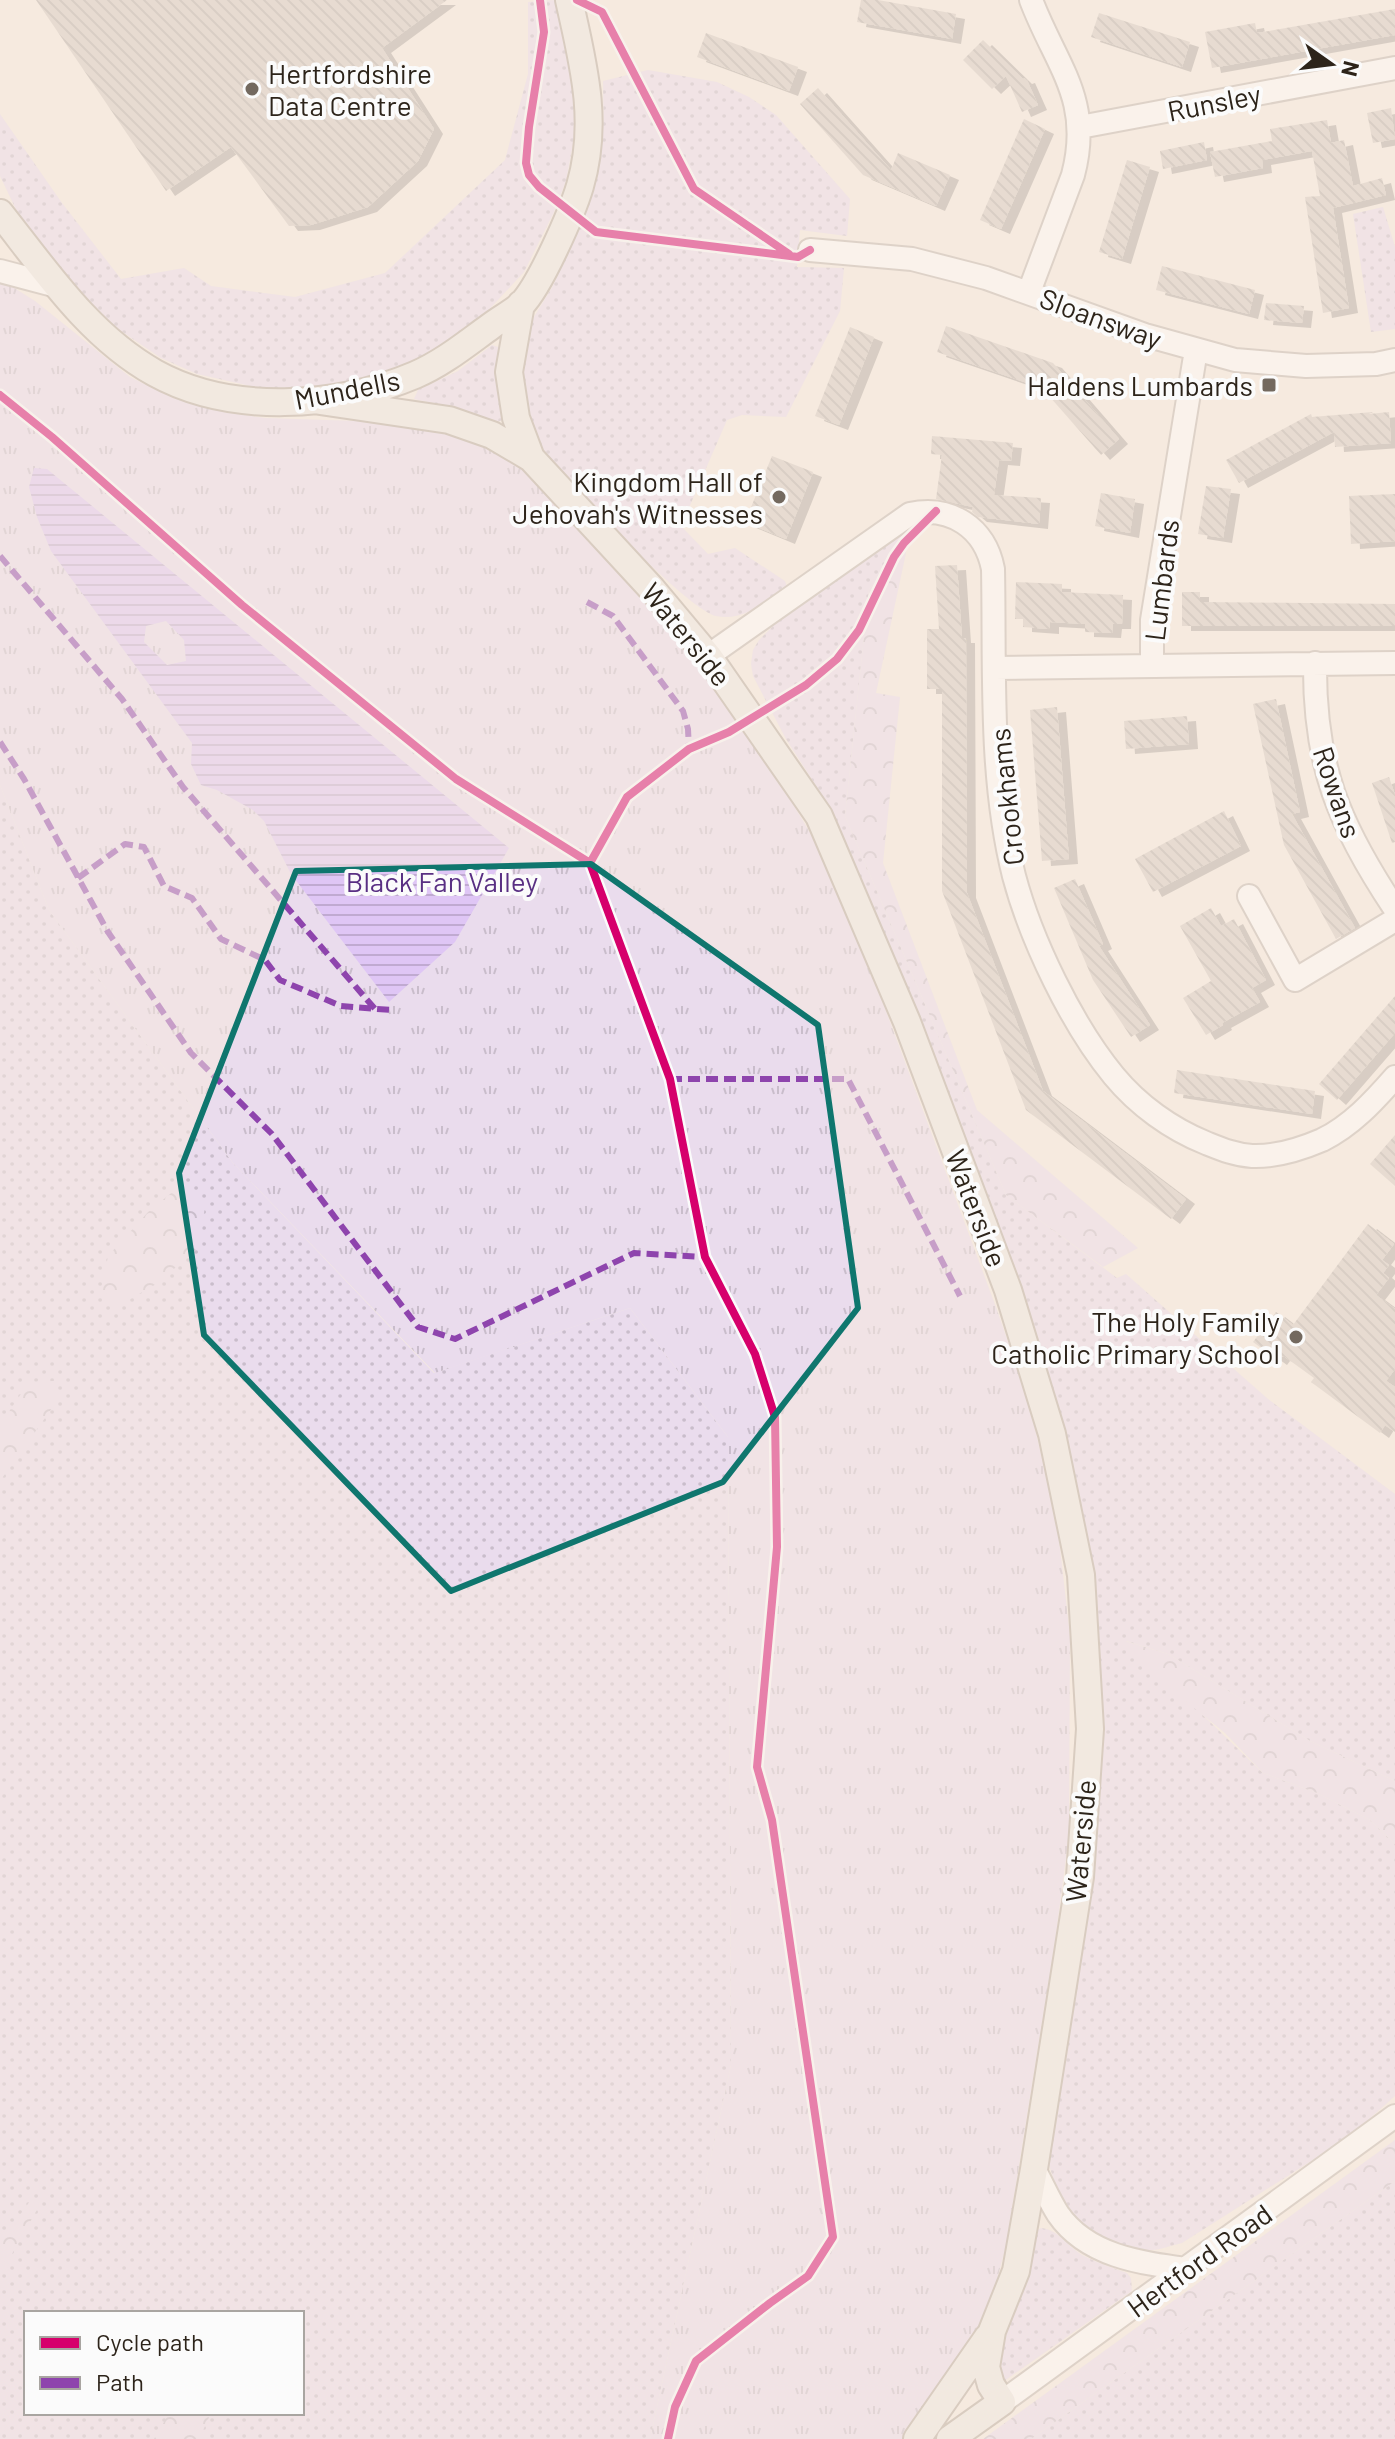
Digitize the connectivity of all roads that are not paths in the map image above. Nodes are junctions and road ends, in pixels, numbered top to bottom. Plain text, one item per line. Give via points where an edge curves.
1 (569, 0) edge
2 (1031, 0) edge
3 (1395, 68) edge
4 (1080, 127) junction
5 (0, 213) edge
6 (810, 250) dead end
7 (0, 271) edge
8 (57, 286) junction
9 (1029, 292) junction
10 (521, 304) junction
11 (1196, 350) junction
12 (1395, 360) edge
13 (320, 401) junction
14 (531, 458) junction
15 (708, 656) junction
16 (1315, 663) junction
17 (1395, 663) edge
18 (1152, 666) junction
19 (995, 668) junction
20 (1249, 896) dead end
21 (1395, 909) edge
22 (1395, 920) edge
23 (1395, 1077) edge
24 (1395, 2116) edge
25 (1034, 2169) junction
26 (1187, 2269) junction
27 (992, 2331) junction
28 (1002, 2402) junction
29 (917, 2439) edge
30 (950, 2439) edge

1 - 10 main road, Mundells via 588,83 585,160 571,209
2 - 4 street via 1070,84
3 - 4 street, Runsley
4 - 9 street via 1073,175
5 - 8 main road, Mundells
6 - 9 street, Sloansway via 912,259
7 - 8 street
8 - 13 main road, Mundells via 91,324 158,375 250,401
9 - 11 street, Sloansway
10 - 13 main road, Mundells via 417,375
10 - 14 main road, Waterside via 509,372 516,418
11 - 12 street, Sloansway via 1235,360 1306,366
11 - 18 street, Lumbards via 1154,606
13 - 14 main road, Waterside via 449,420 492,435
14 - 15 main road, Waterside
15 - 19 street, Crookhams via 910,514 936,511 962,521 990,554
15 - 25 main road, Waterside via 819,816 913,1036 1008,1290 1052,1434 1081,1575 1090,1729 1080,1877
16 - 17 street, Lumbards
16 - 18 street, Lumbards
16 - 21 street, Rowans via 1316,726 1337,807 1362,860
18 - 19 street
19 - 23 street, Crookhams via 998,763 1015,879 1054,980 1114,1076 1182,1133 1252,1156 1325,1139 1360,1114
20 - 22 street via 1295,980
24 - 26 street, Hertford Road
25 - 26 street via 1058,2215 1083,2240 1111,2255
25 - 27 main road, Waterside via 1016,2271
26 - 28 street, Hertford Road
27 - 28 main road, Waterside via 986,2367
27 - 29 main road, Waterside
28 - 30 main road

